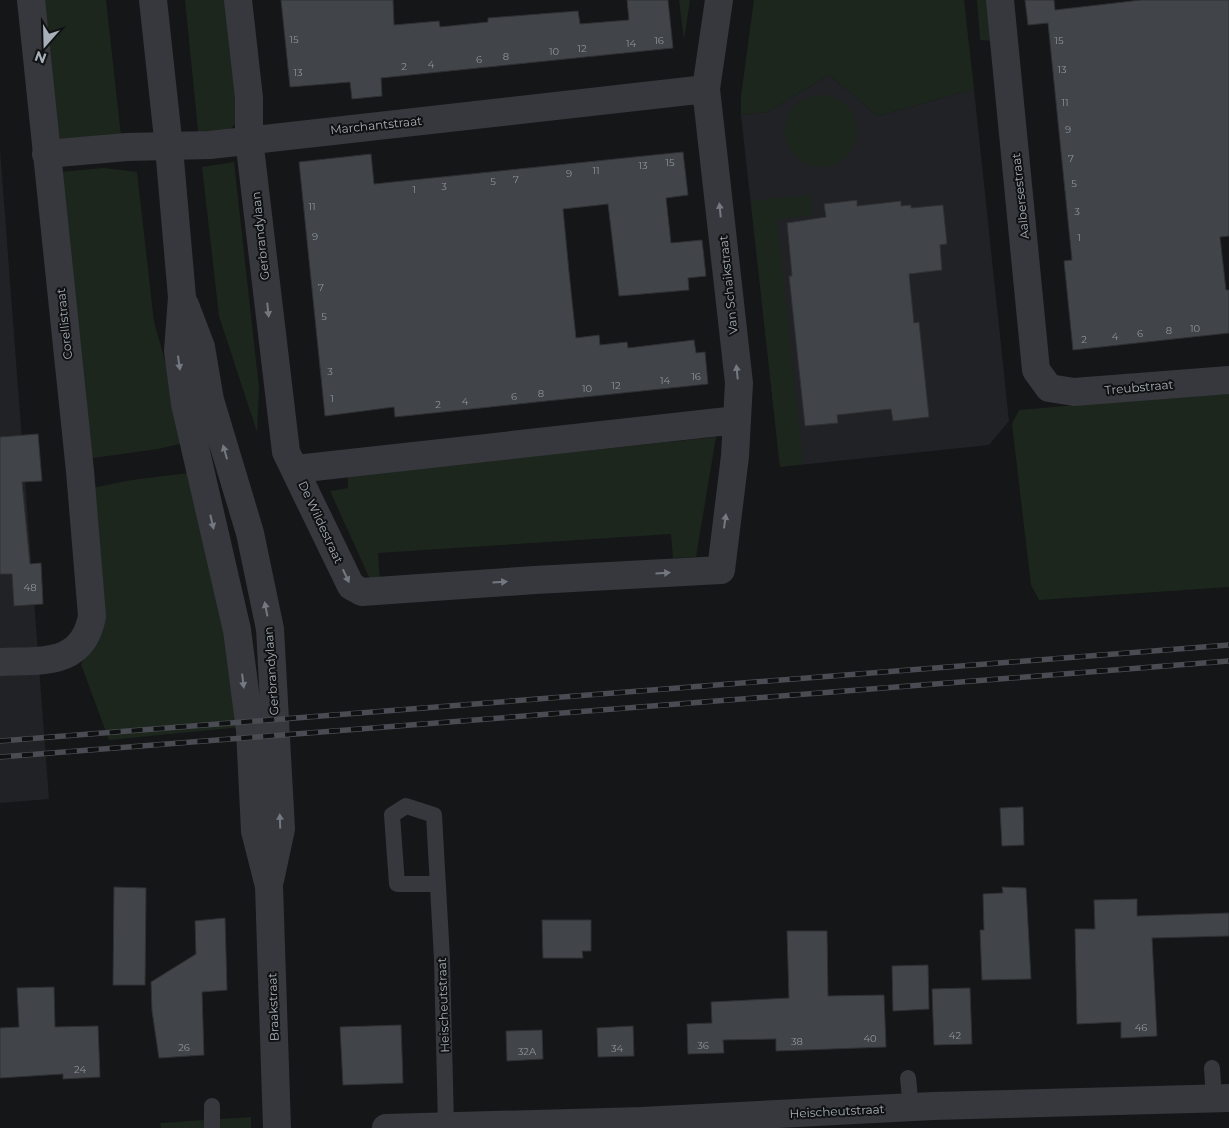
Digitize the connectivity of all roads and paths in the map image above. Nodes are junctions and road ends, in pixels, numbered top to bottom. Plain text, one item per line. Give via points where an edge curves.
1 (31, 0) edge
2 (153, 0) edge
3 (238, 0) edge
4 (719, 0) edge
5 (1000, 0) edge
6 (706, 89) junction
7 (249, 139) junction
8 (170, 148) junction
9 (46, 154) junction
10 (1229, 380) edge
11 (1049, 388) joint
12 (737, 420) junction
13 (296, 469) junction
14 (721, 570) joint
15 (0, 662) edge
16 (438, 884) junction
17 (1212, 1068) dead end
18 (908, 1078) dead end
19 (1222, 1098) edge
20 (212, 1106) dead end
21 (926, 1114) edge
22 (642, 1124) edge
23 (446, 1125) junction
24 (212, 1128) edge
25 (277, 1128) edge
26 (386, 1128) edge

1 - 9 street, Corellistraat
2 - 8 street
3 - 7 street, Gerbrandylaan via 249,98
4 - 6 street, Van Schaikstraat
5 - 11 street, Aalbersestraat via 1036,370
6 - 7 street, Marchantstraat
12 -> 6 street, Van Schaikstraat via 738,383
7 - 8 street, Marchantstraat
7 -> 13 street, Gerbrandylaan via 282,428 286,452
8 - 9 street, Marchantstraat via 127,147
8 - 25 street, Braakstraat via 182,297 178,351 185,404 262,728 280,828 269,886
9 - 15 street, Corellistraat via 92,616 89,633 68,655
10 - 11 street, Treubstraat via 1074,392
12 - 13 street, De Wildestraat
14 -> 12 street, Van Schaikstraat
13 -> 14 street, De Wildestraat via 351,586 362,592
16 - 16 lane, Heischeutstraat via 398,884 392,815 406,806 434,815
16 - 23 lane, Heischeutstraat
17 - 19 lane
18 - 21 lane
19 - 21 street, Heischeutstraat
20 - 24 lane
21 - 22 street, Heischeutstraat
22 - 23 street, Heischeutstraat
23 - 26 street, Heischeutstraat

